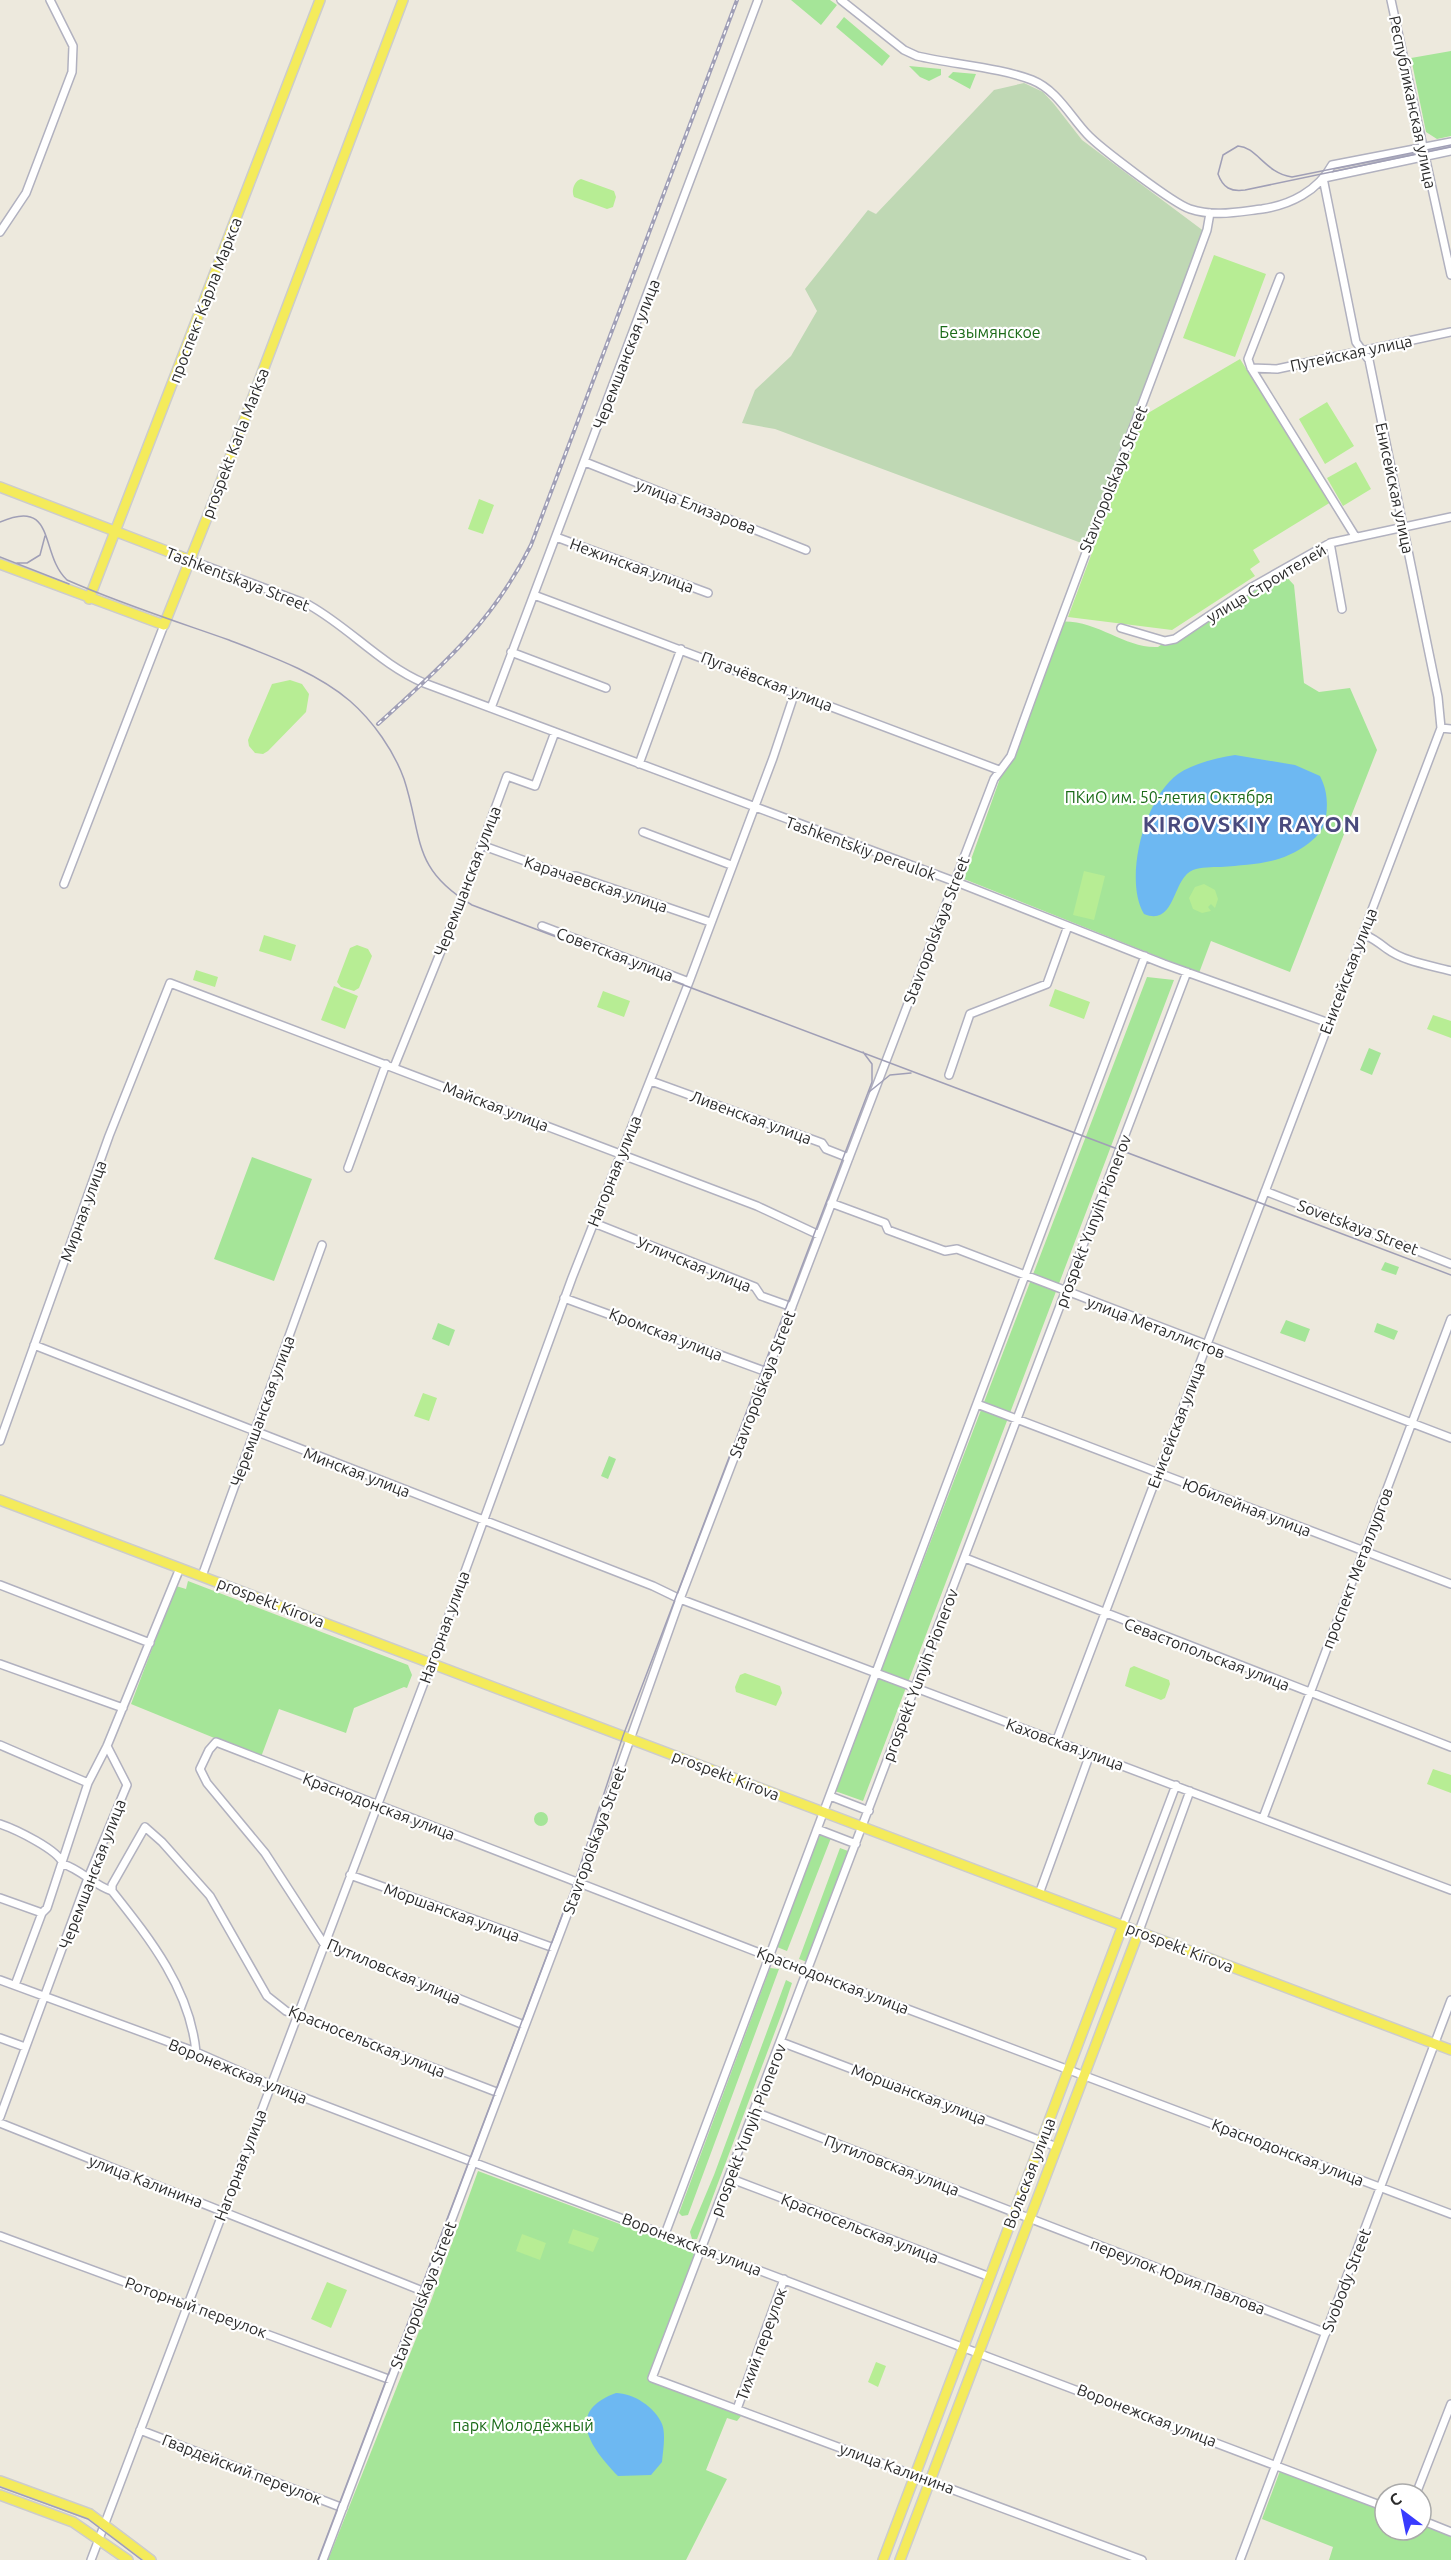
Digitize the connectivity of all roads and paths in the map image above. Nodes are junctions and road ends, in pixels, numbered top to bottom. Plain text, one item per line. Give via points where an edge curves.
1 (50, 0) edge
2 (320, 0) edge
3 (404, 0) edge
4 (758, 0) edge
5 (842, 0) edge
6 (1390, 0) edge
7 (1451, 141) edge
8 (1423, 147) junction
9 (1451, 151) edge
10 (1426, 157) junction
11 (1323, 178) junction
12 (1210, 213) junction
13 (0, 232) edge
14 (1451, 275) edge
15 (1280, 277) dead end
16 (1451, 332) edge
17 (1363, 352) junction
18 (1251, 368) junction
19 (585, 462) junction
20 (0, 487) edge
21 (1451, 517) edge
22 (1404, 527) junction
23 (114, 531) junction
24 (1355, 536) junction
25 (556, 537) junction
26 (1330, 543) junction
27 (806, 550) dead end
28 (190, 560) junction
29 (0, 564) edge
30 (708, 593) dead end
31 (534, 595) junction
32 (89, 599) junction
33 (1342, 609) dead end
34 (164, 625) junction
35 (1120, 628) dead end
36 (681, 649) junction
37 (512, 652) junction
38 (606, 688) dead end
39 (795, 692) junction
40 (493, 708) junction
41 (1441, 728) junction
42 (1451, 729) edge
43 (555, 732) junction
44 (639, 764) junction
45 (999, 770) junction
46 (754, 808) junction
47 (642, 832) dead end
48 (481, 845) junction
49 (731, 865) junction
50 (955, 882) junction
51 (64, 884) dead end
52 (710, 921) junction
53 (542, 926) dead end
54 (1068, 926) junction
55 (1363, 934) junction
56 (1145, 956) junction
57 (1451, 971) edge
58 (1187, 972) junction
59 (689, 982) junction
60 (170, 983) joint
61 (1329, 1023) junction
62 (386, 1064) junction
63 (394, 1067) junction
64 (949, 1075) dead end
65 (651, 1081) junction
66 (621, 1154) junction
67 (849, 1158) junction
68 (348, 1168) dead end
69 (1265, 1191) junction
70 (831, 1203) junction
71 (594, 1224) junction
72 (819, 1235) junction
73 (322, 1245) dead end
74 (1451, 1264) edge
75 (1025, 1277) junction
76 (1066, 1292) junction
77 (564, 1298) junction
78 (792, 1307) junction
79 (1451, 1319) edge
80 (34, 1346) junction
81 (1206, 1346) junction
82 (767, 1372) junction
83 (977, 1404) junction
84 (1017, 1419) junction
85 (1412, 1424) junction
86 (255, 1432) junction
87 (1451, 1438) edge
88 (0, 1441) edge
89 (1158, 1473) junction
90 (0, 1500) edge
91 (483, 1522) junction
92 (1363, 1552) junction
93 (965, 1558) junction
94 (180, 1568) junction
95 (202, 1576) junction
96 (1451, 1584) edge
97 (0, 1585) edge
98 (680, 1599) junction
99 (1105, 1614) junction
100 (150, 1643) junction
101 (431, 1663) junction
102 (0, 1664) edge
103 (876, 1672) junction
104 (916, 1688) junction
105 (1309, 1693) junction
106 (123, 1708) junction
107 (630, 1738) junction
108 (216, 1742) joint
109 (1056, 1742) junction
110 (0, 1745) edge
111 (107, 1746) junction
112 (1451, 1747) edge
113 (1090, 1754) junction
114 (88, 1783) junction
115 (1176, 1785) junction
116 (1190, 1791) junction
117 (830, 1796) junction
118 (376, 1807) junction
119 (869, 1811) junction
120 (824, 1812) junction
121 (1263, 1818) junction
122 (0, 1824) edge
123 (863, 1827) junction
124 (817, 1829) junction
125 (856, 1844) junction
126 (62, 1859) junction
127 (350, 1875) junction
128 (88, 1878) junction
129 (579, 1883) junction
130 (1451, 1890) edge
131 (112, 1891) junction
132 (1039, 1894) junction
133 (0, 1898) edge
134 (42, 1913) junction
135 (1123, 1925) junction
136 (1139, 1931) junction
137 (324, 1944) junction
138 (554, 1948) junction
139 (770, 1956) junction
140 (808, 1971) junction
141 (0, 1980) edge
142 (15, 1985) junction
143 (45, 1995) junction
144 (1451, 2000) edge
145 (298, 2014) junction
146 (524, 2025) junction
147 (0, 2038) edge
148 (781, 2042) junction
149 (1435, 2043) junction
150 (25, 2047) junction
151 (1451, 2050) edge
152 (196, 2052) junction
153 (1069, 2068) junction
154 (1085, 2075) junction
155 (271, 2085) junction
156 (499, 2093) junction
157 (4, 2095) edge
158 (754, 2112) junction
159 (0, 2117) edge
160 (0, 2123) edge
161 (1042, 2140) junction
162 (1057, 2147) junction
163 (474, 2162) junction
164 (729, 2178) junction
165 (1381, 2187) junction
166 (223, 2211) junction
167 (1014, 2212) junction
168 (1451, 2214) edge
169 (1030, 2219) junction
170 (665, 2234) junction
171 (0, 2236) edge
172 (703, 2249) junction
173 (990, 2277) junction
174 (784, 2279) junction
175 (425, 2292) junction
176 (188, 2304) junction
177 (1326, 2333) junction
178 (964, 2346) junction
179 (979, 2352) junction
180 (652, 2378) joint
181 (391, 2380) junction
182 (1451, 2404) edge
183 (737, 2409) junction
184 (140, 2430) junction
185 (1276, 2465) junction
186 (915, 2475) junction
187 (0, 2481) edge
188 (930, 2481) junction
189 (1421, 2482) edge
190 (0, 2495) edge
191 (1373, 2501) edge
192 (343, 2508) junction
193 (105, 2523) junction
194 (1433, 2525) edge
195 (1451, 2532) edge
196 (99, 2537) junction
197 (90, 2560) edge
198 (128, 2560) edge
199 (151, 2560) edge
200 (323, 2560) edge
201 (883, 2560) edge
202 (900, 2560) edge
203 (1142, 2560) edge
204 (1240, 2560) edge

1 - 13 street via 73,46 72,72 26,193
2 - 23 main road, проспект Карла Маркса
3 - 28 main road, prospekt Karla Marksa
4 - 19 street, Черемшанская улица
5 - 12 street via 897,45 917,56 1033,80 1053,95 1088,136 1113,155 1187,208
6 - 8 street, Республиканская улица
7 - 8 street
8 - 10 street, Республиканская улица
8 - 11 street via 1332,165
9 - 10 street
10 - 11 street
10 - 14 street, Республиканская улица
11 - 12 street via 1293,202 1271,208
11 - 17 street, Енисейская улица via 1356,342
12 - 45 street, Stavropolskaya Street via 1207,230 1127,448 1084,551 1011,756
15 - 18 street via 1248,359
16 - 17 street, Путейская улица
17 - 18 street, Путейская улица via 1277,369
17 - 22 street, Енисейская улица via 1369,360
18 - 24 street
19 - 25 street, Черемшанская улица
19 - 27 street, улица Елизарова
20 - 23 main road, Tashkentskaya Street
21 - 22 street, улица Строителей
22 - 24 street, улица Строителей
22 - 41 street, Енисейская улица
23 - 28 main road, Tashkentskaya Street
23 - 32 main road, проспект Карла Маркса
24 - 26 street, улица Строителей
25 - 30 street, Нежинская улица
25 - 31 street, Черемшанская улица
26 - 33 street
26 - 35 street, улица Строителей via 1252,587 1175,639 1165,641
28 - 34 main road, prospekt Karla Marksa
28 - 40 street, Tashkentskaya Street via 309,605 407,675
29 - 32 main road
31 - 36 street, Пугачёвская улица
31 - 37 street, Черемшанская улица
32 - 34 main road
34 - 51 street, prospekt Karla Marksa
36 - 39 street, Пугачёвская улица
36 - 44 street
37 - 38 street
37 - 40 street, Черемшанская улица
39 - 45 street, Пугачёвская улица
39 - 46 street, Нагорная улица
40 - 43 street, Tashkentskiy pereulok
41 - 42 street
41 - 55 street, Енисейская улица
43 - 44 street, Tashkentskiy pereulok
43 - 48 street, Черемшанская улица via 535,786 507,776
44 - 46 street, Tashkentskiy pereulok
45 - 50 street, Stavropolskaya Street
46 - 49 street, Нагорная улица
46 - 50 street, Tashkentskiy pereulok
47 - 49 street
48 - 52 street, Карачаевская улица
48 - 63 street, Черемшанская улица
49 - 52 street, Нагорная улица
50 - 54 street, Tashkentskiy pereulok
50 - 67 street, Stavropolskaya Street
52 - 59 street, Нагорная улица
53 - 59 street, Советская улица
54 - 56 street, Tashkentskiy pereulok
54 - 64 street via 1047,984 970,1014
55 - 57 street via 1424,966
55 - 61 street, Енисейская улица
56 - 58 street, Tashkentskiy pereulok
56 - 75 street
58 - 61 street, Tashkentskiy pereulok
58 - 76 street, prospekt Yunyih Pionerov
59 - 65 street, Нагорная улица
60 - 62 street, Майская улица
60 - 80 street, Мирная улица via 109,1136
61 - 69 street, Енисейская улица
62 - 63 street, Майская улица
62 - 68 street
63 - 66 street, Майская улица
65 - 66 street, Нагорная улица
65 - 67 street, Ливенская улица via 822,1143 826,1149
66 - 71 street, Нагорная улица
66 - 72 street, Майская улица via 757,1206
67 - 70 street, Stavropolskaya Street
69 - 74 street, Sovetskaya Street
69 - 81 street, Енисейская улица
70 - 72 street, Stavropolskaya Street
70 - 75 street, улица Металлистов via 885,1223 888,1230 945,1251 957,1249
71 - 77 street, Нагорная улица
71 - 78 street, Угличская улица via 755,1287 761,1296
72 - 78 street, Stavropolskaya Street
73 - 86 street, Черемшанская улица
75 - 76 street, улица Металлистов
75 - 83 street
76 - 81 street, улица Металлистов
76 - 84 street, prospekt Yunyih Pionerov
77 - 82 street, Кромская улица
77 - 91 street, Нагорная улица
78 - 82 street, Stavropolskaya Street
79 - 85 street, проспект Металлургов
80 - 86 street, Минская улица
80 - 88 street, Мирная улица
81 - 85 street, улица Металлистов
81 - 89 street, Енисейская улица
82 - 98 street, Stavropolskaya Street
83 - 84 street, Юбилейная улица
83 - 103 street
84 - 89 street, Юбилейная улица
84 - 93 street, prospekt Yunyih Pionerov
85 - 87 street, улица Металлистов
85 - 92 street, проспект Металлургов
86 - 91 street, Минская улица
86 - 95 street, Черемшанская улица
89 - 92 street, Юбилейная улица
89 - 99 street, Енисейская улица
90 - 94 main road, prospekt Kirova
91 - 98 street, Минская улица
91 - 101 street, Нагорная улица
92 - 96 street, Юбилейная улица
92 - 105 street, проспект Металлургов
93 - 99 street, Севастопольская улица
93 - 104 street, prospekt Yunyih Pionerov
94 - 95 main road, prospekt Kirova
94 - 100 street
95 - 101 main road, prospekt Kirova
97 - 100 street
98 - 103 street, Каховская улица
98 - 107 street, Stavropolskaya Street
99 - 105 street, Севастопольская улица
99 - 109 street, Енисейская улица
100 - 106 street
101 - 107 main road, prospekt Kirova
101 - 118 street, Нагорная улица
102 - 106 street
103 - 104 street, Каховская улица
103 - 117 street
104 - 109 street, Каховская улица
104 - 119 street, prospekt Yunyih Pionerov
105 - 112 street, Севастопольская улица
105 - 121 street, проспект Металлургов
106 - 111 street
107 - 120 main road, prospekt Kirova
107 - 129 street, Stavropolskaya Street
108 - 118 street, Краснодонская улица
108 - 137 street, Путиловская улица via 200,1769 207,1784 266,1853
109 - 113 street, Каховская улица
110 - 114 street
111 - 114 street
111 - 128 street, Черемшанская улица via 127,1785
113 - 115 street, Каховская улица
113 - 132 street
114 - 126 street
115 - 116 street, Каховская улица
115 - 135 street, Вольская улица
116 - 121 street, Каховская улица
116 - 136 street, Вольская улица
117 - 119 street
117 - 120 street
118 - 127 street, Нагорная улица
118 - 129 street, Краснодонская улица
119 - 123 street, prospekt Yunyih Pionerov
120 - 123 main road, prospekt Kirova
120 - 124 street
121 - 130 street, Каховская улица
122 - 126 street
123 - 125 street, prospekt Yunyih Pionerov
123 - 132 main road, prospekt Kirova
124 - 125 street
124 - 139 street
125 - 140 street, prospekt Yunyih Pionerov
126 - 128 street via 63,1864 79,1869
126 - 134 street
127 - 137 street, Нагорная улица
127 - 138 street, Моршанская улица
128 - 131 street
128 - 143 street, Черемшанская улица
129 - 138 street, Stavropolskaya Street
129 - 139 street, Краснодонская улица
131 - 145 street, Красносельская улица via 145,1827 210,1896 267,1996 286,2011
131 - 152 street via 169,1968 194,2031
132 - 135 main road, prospekt Kirova
133 - 134 street
134 - 142 street
135 - 136 main road, prospekt Kirova
135 - 153 main road, Вольская улица
136 - 149 main road, prospekt Kirova
136 - 154 main road, Вольская улица
137 - 145 street, Нагорная улица
137 - 146 street, Путиловская улица
138 - 146 street, Stavropolskaya Street
139 - 140 street, Краснодонская улица
139 - 170 street
140 - 148 street, prospekt Yunyih Pionerov
140 - 153 street, Краснодонская улица
141 - 142 street, Воронежская улица
142 - 143 street, Воронежская улица
143 - 150 street, Черемшанская улица
143 - 152 street, Воронежская улица
144 - 149 street, Svobody Street
145 - 155 street, Нагорная улица
145 - 156 street, Красносельская улица
146 - 156 street, Stavropolskaya Street
147 - 150 street
148 - 158 street, prospekt Yunyih Pionerov
148 - 161 street, Моршанская улица
149 - 151 main road, prospekt Kirova
149 - 165 street, Svobody Street
150 - 157 street, Черемшанская улица
152 - 155 street, Воронежская улица
153 - 154 street, Краснодонская улица
153 - 161 main road, Вольская улица
154 - 162 main road, Вольская улица
154 - 165 street, Краснодонская улица
155 - 163 street, Воронежская улица
155 - 166 street, Нагорная улица
156 - 163 street, Stavropolskaya Street
157 - 159 street, Черемшанская улица
158 - 164 street, prospekt Yunyih Pionerov
158 - 167 street, Путиловская улица
160 - 166 street, улица Калинина
161 - 162 street, Моршанская улица
161 - 167 main road, Вольская улица
162 - 169 main road, Вольская улица
163 - 170 street, Воронежская улица
163 - 175 street, Stavropolskaya Street
164 - 172 street, prospekt Yunyih Pionerov
164 - 173 street, Красносельская улица
165 - 168 street, Краснодонская улица
165 - 177 street, Svobody Street
166 - 175 street, улица Калинина
166 - 176 street, Нагорная улица
167 - 169 street, Путиловская улица
167 - 173 main road, Вольская улица
169 - 177 street, переулок Юрия Павлова
169 - 179 main road, Вольская улица
170 - 172 street, Воронежская улица
171 - 176 street, Роторный переулок
172 - 174 street, Воронежская улица
172 - 180 street, prospekt Yunyih Pionerov
173 - 178 main road, Вольская улица
174 - 178 street, Воронежская улица
174 - 183 street, Тихий переулок
175 - 181 street, Stavropolskaya Street
176 - 181 street, Роторный переулок
176 - 184 street, Нагорная улица
177 - 185 street, Svobody Street
178 - 179 street, Воронежская улица
178 - 186 main road, Вольская улица
179 - 185 street, Воронежская улица
179 - 188 main road, Вольская улица
180 - 183 street, улица Калинина
181 - 192 street, Stavropolskaya Street
182 - 189 street
183 - 186 street, улица Калинина
184 - 192 street, Гвардейский переулок
184 - 193 street, Нагорная улица
185 - 191 street, Воронежская улица
185 - 204 street, Svobody Street
186 - 188 street, улица Калинина
186 - 201 main road, Вольская улица
187 - 193 main road via 80,2509
188 - 202 main road, Вольская улица
188 - 203 street, улица Калинина
190 - 196 main road via 60,2516
192 - 200 street, Stavropolskaya Street
193 - 196 street, Нагорная улица
193 - 199 main road
194 - 195 street
196 - 197 street, Нагорная улица
196 - 198 main road

